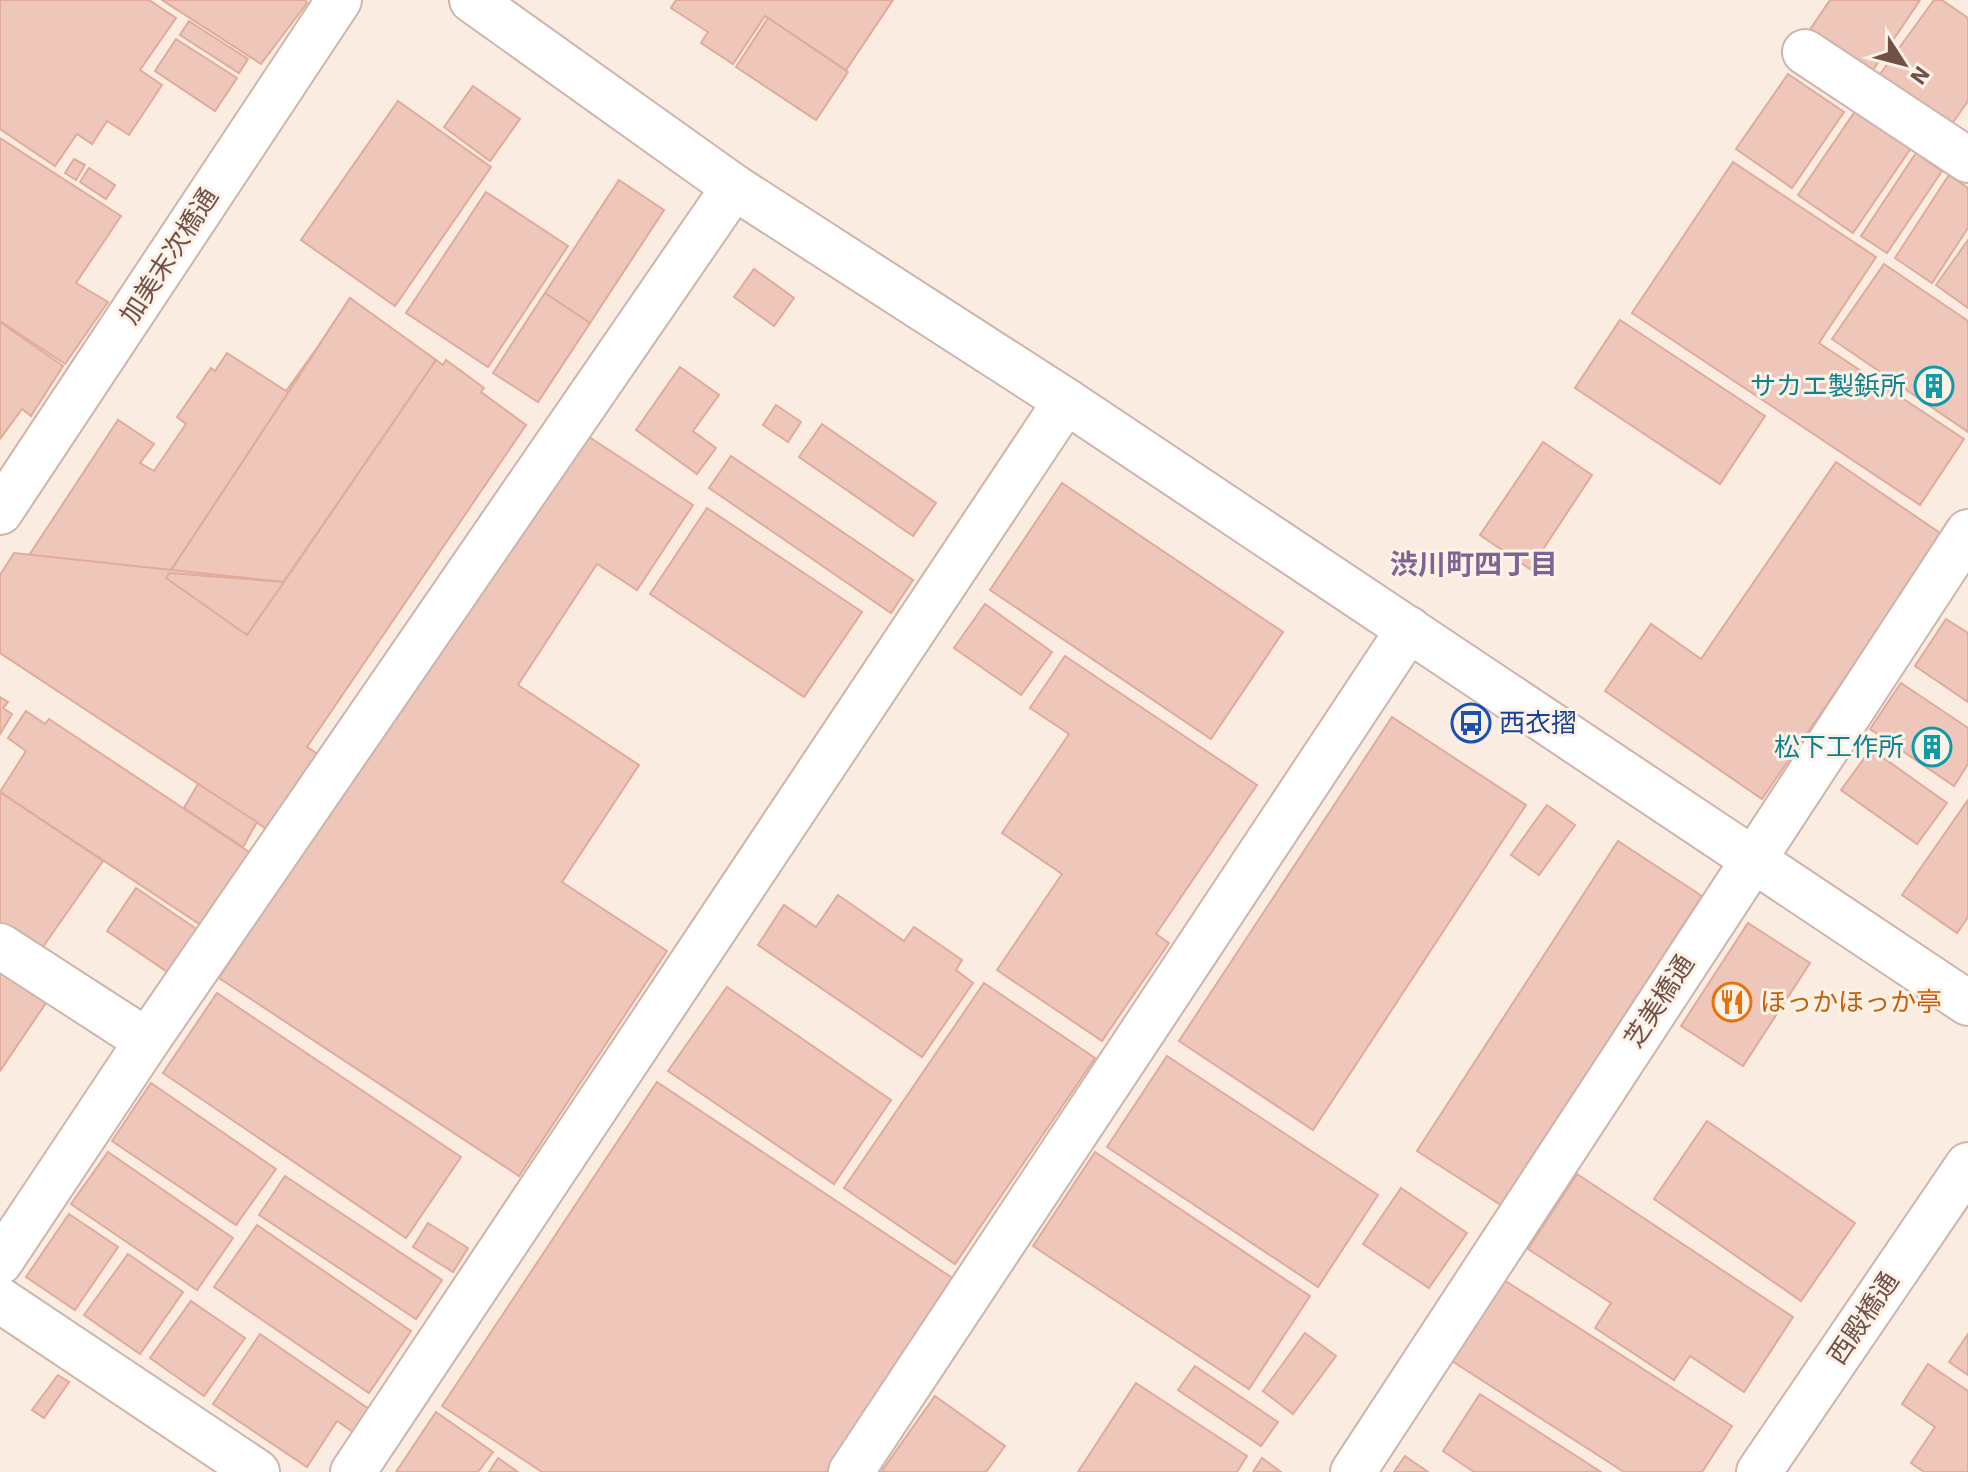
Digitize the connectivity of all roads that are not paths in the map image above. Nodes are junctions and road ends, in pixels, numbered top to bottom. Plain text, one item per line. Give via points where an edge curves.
1 (339, 0) edge
2 (472, 0) edge
3 (1805, 52) dead end
4 (1968, 160) edge
5 (734, 187) junction
6 (1066, 401) junction
7 (0, 512) edge
8 (1968, 532) edge
9 (1409, 629) junction
10 (1753, 858) junction
11 (0, 946) edge
12 (1968, 1003) edge
13 (147, 1041) junction
14 (1968, 1165) edge
15 (0, 1262) edge
16 (0, 1300) edge
17 (257, 1472) edge
18 (353, 1472) edge
19 (851, 1472) edge
20 (1353, 1472) edge
21 (1759, 1472) edge

1 - 7 street, 加美末次橋通
2 - 5 street
3 - 4 street
5 - 6 street
5 - 13 street
6 - 9 street
6 - 18 street
8 - 10 street, 芝美橋通
9 - 10 street
9 - 19 street
10 - 12 street
10 - 20 street, 芝美橋通
11 - 13 street
13 - 15 street
14 - 21 street, 西殿橋通
16 - 17 street

